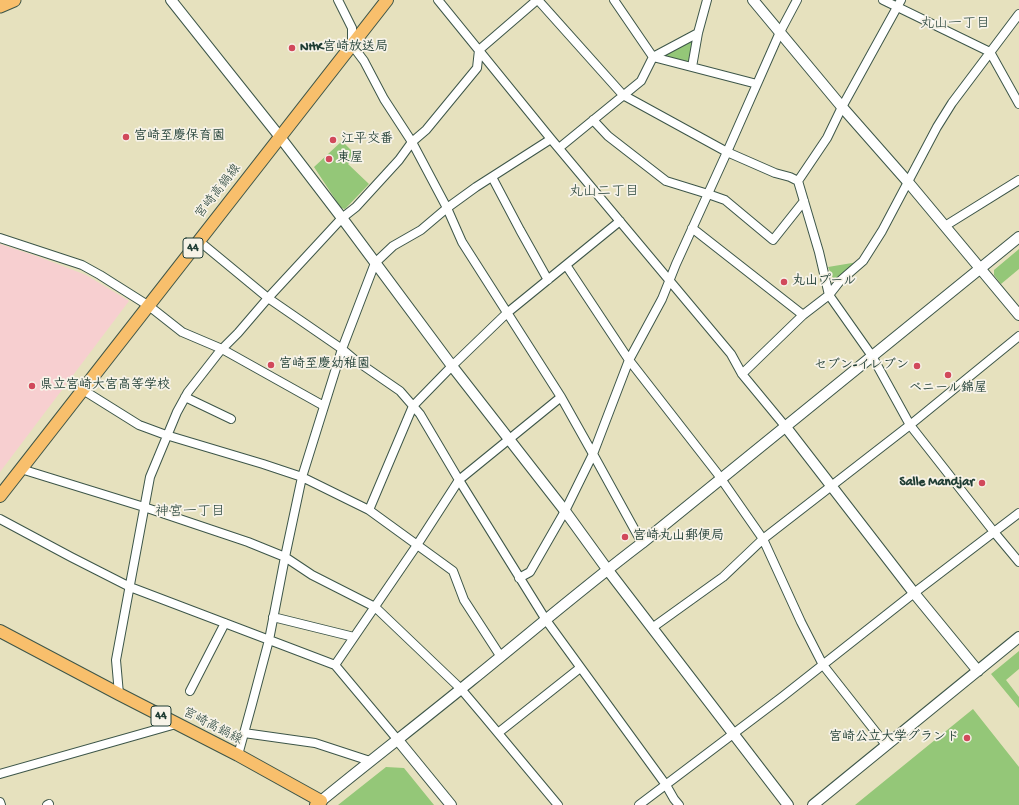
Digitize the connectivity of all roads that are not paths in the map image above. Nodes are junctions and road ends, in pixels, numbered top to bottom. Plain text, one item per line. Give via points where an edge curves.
1 (14, 0) edge
2 (171, 0) edge
3 (338, 0) edge
4 (387, 0) edge
5 (438, 0) edge
6 (537, 0) edge
7 (614, 0) edge
8 (707, 0) edge
9 (753, 0) edge
10 (797, 0) edge
11 (883, 0) edge
12 (899, 3) edge
13 (0, 6) edge
14 (1019, 14) edge
15 (780, 32) junction
16 (698, 33) junction
17 (352, 45) junction
18 (479, 50) junction
19 (990, 52) junction
20 (653, 57) junction
21 (692, 67) junction
22 (757, 84) junction
23 (623, 96) junction
24 (1019, 104) edge
25 (842, 107) junction
26 (593, 120) junction
27 (280, 137) junction
28 (551, 139) junction
29 (412, 142) junction
30 (559, 148) junction
31 (727, 152) junction
32 (492, 176) junction
33 (1019, 180) edge
34 (798, 181) junction
35 (908, 182) junction
36 (708, 194) junction
37 (804, 202) junction
38 (447, 208) junction
39 (342, 218) junction
40 (620, 222) junction
41 (945, 226) junction
42 (692, 228) junction
43 (1019, 237) edge
44 (0, 238) edge
45 (198, 241) junction
46 (375, 263) junction
47 (566, 265) junction
48 (981, 268) junction
49 (548, 280) junction
50 (670, 282) junction
51 (829, 295) junction
52 (268, 298) junction
53 (149, 306) junction
54 (508, 313) junction
55 (803, 315) junction
56 (1019, 315) edge
57 (1019, 336) edge
58 (222, 349) junction
59 (342, 349) junction
60 (872, 356) junction
61 (629, 360) junction
62 (452, 366) junction
63 (742, 374) junction
64 (83, 390) junction
65 (185, 397) junction
66 (561, 397) junction
67 (324, 406) junction
68 (413, 406) junction
69 (231, 419) dead end
70 (910, 425) junction
71 (785, 426) junction
72 (166, 435) junction
73 (509, 439) junction
74 (593, 454) junction
75 (21, 469) junction
76 (302, 477) junction
77 (721, 479) junction
78 (459, 480) junction
79 (832, 486) junction
80 (0, 496) edge
81 (144, 506) junction
82 (369, 510) junction
83 (565, 511) junction
84 (1019, 513) edge
85 (0, 519) edge
86 (994, 532) junction
87 (763, 539) junction
88 (642, 543) junction
89 (417, 545) junction
90 (285, 557) junction
91 (1019, 562) edge
92 (607, 569) junction
93 (519, 578) junction
94 (130, 587) junction
95 (914, 593) junction
96 (375, 607) junction
97 (273, 617) junction
98 (546, 620) junction
99 (225, 623) junction
100 (652, 628) junction
101 (0, 631) edge
102 (354, 637) junction
103 (1019, 637) edge
104 (268, 640) junction
105 (501, 657) junction
106 (335, 665) junction
107 (823, 665) junction
108 (580, 668) junction
109 (978, 671) junction
110 (461, 689) junction
111 (190, 691) dead end
112 (119, 694) junction
113 (176, 724) junction
114 (244, 733) junction
115 (498, 733) junction
116 (733, 734) junction
117 (397, 739) junction
118 (886, 745) junction
119 (238, 755) junction
120 (370, 761) junction
121 (0, 774) edge
122 (666, 785) junction
123 (319, 803) edge
124 (451, 805) edge
125 (558, 805) edge
126 (639, 805) edge
127 (678, 805) edge
128 (788, 805) edge
129 (813, 805) edge

1 - 13 highway
2 - 27 street
3 - 17 street via 352,28
4 - 17 main road, 宮崎高鍋線 / 44
5 - 18 street
6 - 18 street
6 - 23 street
7 - 20 street
8 - 16 street
9 - 15 street
10 - 15 street
11 - 12 street
12 - 19 street
12 - 25 street
14 - 19 street
15 - 22 street
15 - 25 street
16 - 20 street
16 - 21 street
17 - 27 main road, 宮崎高鍋線 / 44
17 - 29 street
18 - 28 street
18 - 29 street via 477,68 426,130
19 - 24 street
19 - 35 street via 952,103
20 - 21 street
20 - 23 street via 641,81
21 - 22 street
22 - 31 street
23 - 26 street
23 - 31 street
25 - 34 street via 827,138
25 - 35 street
26 - 30 street
26 - 36 street via 608,136 666,181
27 - 39 street
27 - 45 main road, 宮崎高鍋線 / 44
28 - 30 street
28 - 32 street
29 - 38 street
29 - 39 street via 356,207
30 - 40 street
31 - 34 street via 775,174
31 - 36 street
32 - 38 street
32 - 49 street
33 - 41 street
34 - 37 street
35 - 41 street
35 - 51 street via 863,261 840,281
36 - 37 street via 725,200 773,240
36 - 42 street
37 - 51 street
38 - 46 street via 421,230 393,246
38 - 54 street via 462,242
39 - 46 street
39 - 52 street
40 - 47 street
40 - 50 street
41 - 48 street
42 - 50 street
42 - 55 street
43 - 48 street
44 - 53 street via 82,265
45 - 52 street
45 - 53 main road, 宮崎高鍋線 / 44
46 - 59 street
46 - 62 street
47 - 49 street
47 - 61 street
48 - 56 street
48 - 60 street
49 - 54 street
50 - 61 street
50 - 63 street via 731,354
51 - 55 street
51 - 60 street
52 - 58 street
52 - 59 street
53 - 58 street via 182,332
53 - 64 main road, 宮崎高鍋線 / 44
54 - 62 street
54 - 66 street
55 - 63 street
57 - 70 street
58 - 65 street
58 - 67 street
59 - 67 street
59 - 68 street via 400,391
60 - 70 street
60 - 71 street
61 - 74 street
61 - 77 street
62 - 68 street
62 - 73 street
63 - 71 street
64 - 72 street via 139,425
64 - 75 main road, 宮崎高鍋線 / 44
65 - 69 street
65 - 72 street
66 - 73 street
66 - 74 street
67 - 76 street
68 - 78 street
68 - 82 street
70 - 79 street
70 - 86 street
71 - 77 street
71 - 79 street
72 - 76 street
72 - 81 street via 150,477
73 - 78 street
73 - 83 street
74 - 83 street
74 - 88 street
75 - 80 main road, 宮崎高鍋線 / 44
75 - 81 street
76 - 82 street
76 - 90 street
77 - 87 street
77 - 88 street
78 - 89 street
78 - 93 street
79 - 87 street
79 - 95 street
81 - 90 street
81 - 94 street
82 - 89 street
83 - 92 street
83 - 93 street via 530,572
84 - 86 street
85 - 94 street
86 - 91 street
86 - 95 street
87 - 100 street via 723,577
87 - 107 street
88 - 92 street
89 - 96 street
89 - 105 street via 453,571 464,600
90 - 96 street via 312,575
90 - 97 street
92 - 98 street
92 - 100 street
93 - 98 street
94 - 99 street
94 - 112 street via 116,660
95 - 107 street
95 - 109 street
96 - 102 street
96 - 110 street
97 - 102 street
97 - 104 street
98 - 105 street
98 - 108 street
99 - 104 street
99 - 111 street
100 - 116 street
101 - 112 main road, 宮崎高鍋線 / 44
102 - 106 street
103 - 109 street
104 - 106 street
104 - 114 street
105 - 110 street
106 - 117 street
107 - 116 street
107 - 118 street
108 - 115 street
108 - 122 street
109 - 118 street
110 - 115 street
110 - 117 street
112 - 113 main road, 宮崎高鍋線 / 44
113 - 119 main road, 宮崎高鍋線 / 44
113 - 121 street
114 - 119 street
114 - 120 street via 315,743
115 - 125 street
116 - 122 street
116 - 128 street
117 - 120 street
117 - 124 street
118 - 129 street
119 - 123 main road, 宮崎高鍋線 / 44
120 - 123 street
122 - 126 street
122 - 127 street

